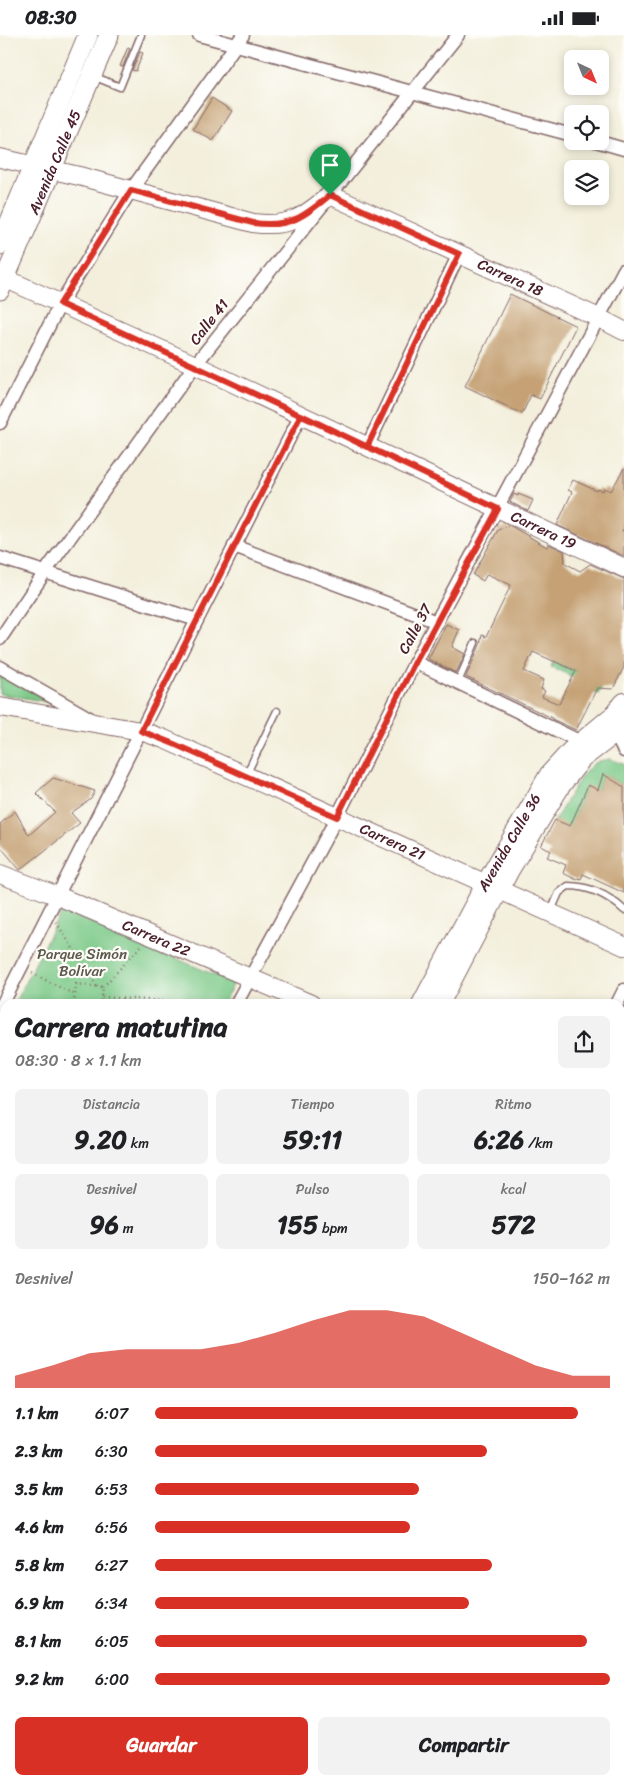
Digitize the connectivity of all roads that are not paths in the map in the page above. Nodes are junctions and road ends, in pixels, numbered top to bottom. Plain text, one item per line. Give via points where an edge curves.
1 (88, 35) edge
2 (109, 35) edge
3 (141, 35) edge
4 (199, 35) edge
5 (243, 35) edge
6 (458, 35) edge
7 (235, 45) junction
8 (91, 76) junction
9 (412, 92) junction
10 (564, 133) edge
11 (609, 145) edge
12 (624, 149) edge
13 (0, 158) edge
14 (32, 165) junction
15 (52, 169) junction
16 (131, 190) junction
17 (330, 195) junction
18 (0, 245) edge
19 (459, 254) junction
20 (624, 270) edge
21 (2, 281) edge
22 (60, 304) junction
23 (599, 318) junction
24 (624, 331) edge
25 (195, 365) junction
26 (301, 415) junction
27 (0, 423) edge
28 (367, 447) junction
29 (498, 509) junction
30 (234, 546) junction
31 (0, 558) edge
32 (624, 568) edge
33 (44, 572) junction
34 (197, 620) junction
35 (436, 622) junction
36 (0, 639) edge
37 (474, 643) dead end
38 (415, 662) junction
39 (0, 667) edge
40 (458, 682) junction
41 (624, 702) edge
42 (0, 707) edge
43 (277, 711) dead end
44 (101, 724) junction
45 (620, 729) edge
46 (141, 731) junction
47 (581, 742) junction
48 (624, 751) edge
49 (246, 776) junction
50 (337, 817) junction
51 (0, 874) edge
52 (492, 887) junction
53 (58, 896) junction
54 (624, 910) edge
55 (551, 913) junction
56 (624, 945) edge
57 (251, 977) junction
58 (4, 999) edge
59 (239, 999) edge
60 (300, 999) edge
61 (424, 999) edge
62 (442, 999) edge

1 - 14 main road, Avenida Calle 45
2 - 8 main road, Avenida Calle 45
3 - 8 lane via 120,87
4 - 7 street
5 - 7 street
6 - 9 street, Calle 41
7 - 9 street
7 - 16 street
8 - 15 main road, Avenida Calle 45
9 - 10 street
9 - 17 street, Calle 41
11 - 12 street
13 - 14 street
14 - 15 street
14 - 18 main road, Avenida Calle 45
15 - 16 street
15 - 21 main road, Avenida Calle 45
16 - 17 street via 267,225 295,221
16 - 22 street
17 - 19 street, Carrera 18
17 - 25 street, Calle 41
19 - 23 street, Carrera 18
19 - 28 street
20 - 23 street, Calle 37
21 - 22 street, Carrera 19
22 - 25 street, Carrera 19
22 - 27 street
23 - 24 street, Carrera 18
23 - 29 street, Calle 37
25 - 26 street, Carrera 19
25 - 33 street, Calle 41
26 - 28 street, Carrera 19
26 - 30 street
28 - 29 street, Carrera 19
29 - 32 street, Carrera 19
29 - 35 street, Calle 37
30 - 34 street
30 - 35 street
31 - 33 street
33 - 34 street
33 - 36 street, Calle 41
34 - 46 street
35 - 38 street, Calle 37
37 - 40 lane
38 - 40 street
38 - 50 street, Calle 37
39 - 44 street, Carrera 21
40 - 47 street
41 - 47 street, Avenida Calle 36
42 - 44 street, Carrera 21
43 - 49 lane
44 - 46 street, Carrera 21
45 - 48 street
45 - 52 street, Avenida Calle 36 via 582,759
46 - 49 street, Carrera 21
46 - 53 street
47 - 52 street, Avenida Calle 36 via 549,774
49 - 50 street, Carrera 21
50 - 52 street, Carrera 21
50 - 57 street, Calle 37
51 - 53 street, Carrera 22
52 - 55 street, Carrera 21
52 - 61 street, Avenida Calle 36
52 - 62 street, Avenida Calle 36
53 - 57 street, Carrera 22
53 - 58 street
54 - 55 lane via 606,896 582,886 568,885 559,893
55 - 56 street, Carrera 21
57 - 59 street, Calle 37
57 - 60 street, Carrera 22

